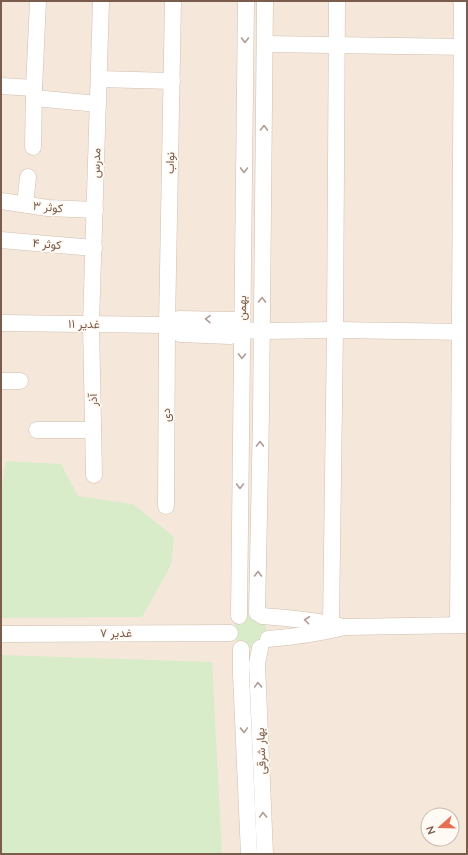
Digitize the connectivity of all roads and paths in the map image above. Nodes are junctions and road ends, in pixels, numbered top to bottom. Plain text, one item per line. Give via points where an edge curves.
1 (38, 1) edge
2 (101, 1) edge
3 (174, 1) edge
4 (246, 1) edge
5 (265, 1) edge
6 (336, 1) edge
7 (462, 1) edge
8 (265, 44) junction
9 (336, 45) junction
10 (464, 47) edge
11 (99, 79) junction
12 (172, 81) junction
13 (1, 86) edge
14 (34, 93) junction
15 (98, 104) junction
16 (33, 147) dead end
17 (28, 177) dead end
18 (1, 201) edge
19 (25, 204) junction
20 (95, 210) junction
21 (1, 240) edge
22 (94, 248) junction
23 (1, 324) edge
24 (91, 324) junction
25 (167, 325) junction
26 (242, 330) junction
27 (336, 330) junction
28 (262, 331) junction
29 (463, 332) edge
30 (1, 380) edge
31 (20, 381) dead end
32 (37, 430) dead end
33 (93, 430) junction
34 (94, 475) dead end
35 (166, 506) dead end
36 (260, 615) junction
37 (239, 616) junction
38 (338, 625) junction
39 (463, 625) edge
40 (230, 633) junction
41 (1, 634) edge
42 (264, 644) junction
43 (241, 649) junction
44 (249, 854) edge
45 (265, 854) edge

1 - 14 street
2 - 11 street, مدرس
3 - 12 street, نواب
4 -> 26 street, بهمن
5 - 8 street, بهمن
6 - 9 street
7 - 10 street
8 - 9 street
28 -> 8 street, بهمن
9 - 10 street
9 - 27 street
10 - 29 street
11 - 12 street
11 - 15 street, مدرس
12 - 25 street, نواب
13 - 14 street
14 - 15 street
14 - 16 street
15 - 20 street, مدرس
17 - 19 street
18 - 19 street, کوثر ۳
19 - 20 street, کوثر ۳ via 48,208
20 - 22 street, مدرس
21 - 22 street, کوثر ۴
22 - 24 street, مدرس
23 - 24 street, غدیر ۱۱
24 - 25 street, غدیر ۱۱
24 - 33 street, آذر
25 - 26 street, غدیر ۱۱ via 179,319 234,320
25 - 35 street, دی
26 - 28 street
26 -> 37 street, بهمن
27 - 28 street
27 - 29 street
27 - 38 street
36 -> 28 street, بهمن
29 - 39 street
30 - 31 street
32 - 33 street
33 - 34 street, آذر
36 - 37 street via 251,612
38 -> 36 street
36 - 42 street via 269,627
37 - 40 street via 234,620
38 - 39 street
38 - 42 street via 330,631
40 - 41 street, غدیر ۷
40 - 43 street
42 - 43 street via 254,650
45 -> 42 street, بهار شرقی via 257,664
43 -> 44 street, بهار شرقی

